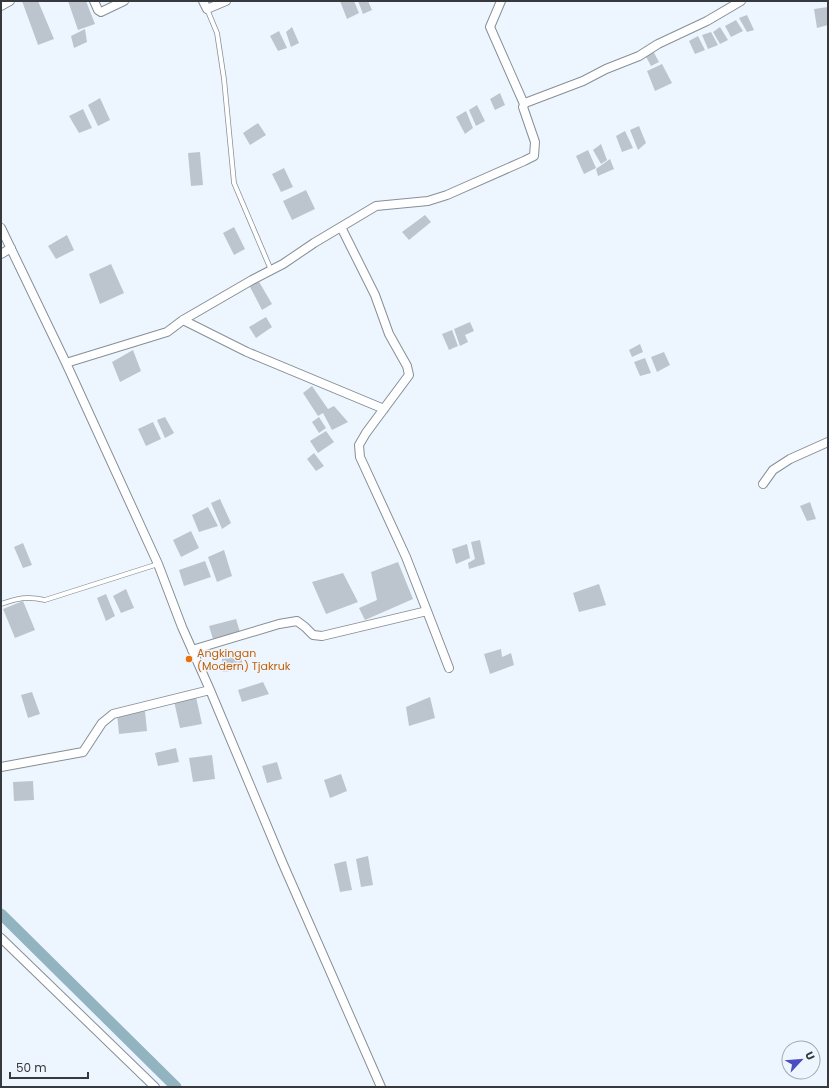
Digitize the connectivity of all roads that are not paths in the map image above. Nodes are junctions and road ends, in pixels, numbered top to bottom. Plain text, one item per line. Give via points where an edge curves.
1 (10, 1) edge
2 (94, 1) edge
3 (124, 1) edge
4 (226, 1) edge
5 (500, 1) edge
6 (741, 1) edge
7 (205, 5) edge
8 (1, 6) edge
9 (524, 104) junction
10 (341, 227) junction
11 (1, 228) edge
12 (11, 248) junction
13 (1, 254) edge
14 (271, 270) junction
15 (183, 320) junction
16 (66, 364) junction
17 (384, 409) junction
18 (828, 442) edge
19 (763, 484) dead end
20 (158, 564) junction
21 (1, 604) edge
22 (427, 611) junction
23 (192, 650) junction
24 (449, 668) dead end
25 (210, 690) junction
26 (1, 767) edge
27 (1, 938) edge
28 (155, 1087) edge
29 (381, 1087) edge

1 - 8 street
2 - 3 street via 100,12
4 - 7 street
5 - 9 street via 490,27
6 - 9 street via 639,56
7 - 14 lane via 217,33 234,183
9 - 10 street via 535,142 534,156 439,198 414,204 376,206
10 - 14 street
10 - 17 street via 375,295 389,334 407,366 408,375
11 - 12 street
12 - 13 street
12 - 16 street
14 - 15 street
15 - 16 street via 167,332
15 - 17 street via 246,352
16 - 20 street
17 - 22 street via 359,445 360,457 406,557
18 - 19 street via 790,459 773,470
20 - 21 lane via 45,600 32,597 18,598
20 - 23 street
22 - 23 street via 322,636 313,635 297,621
22 - 24 street
23 - 25 street
25 - 26 street via 113,714 102,723 84,752
25 - 29 street
27 - 28 street

